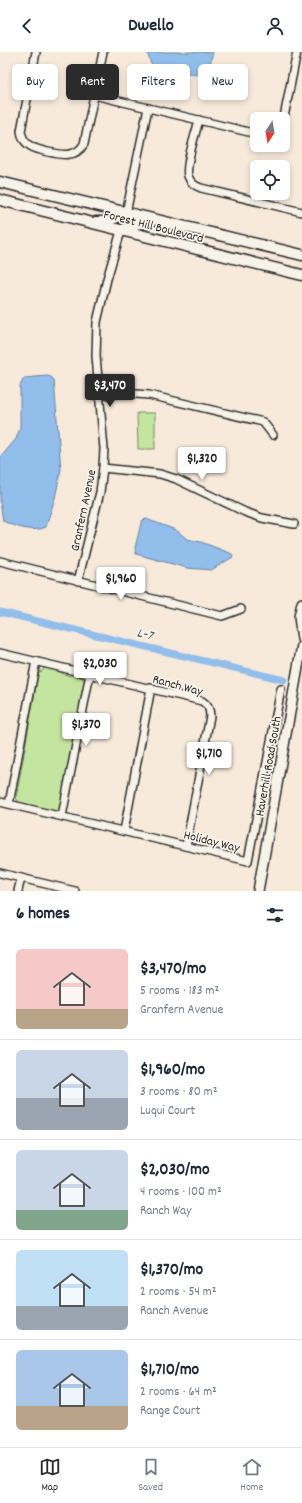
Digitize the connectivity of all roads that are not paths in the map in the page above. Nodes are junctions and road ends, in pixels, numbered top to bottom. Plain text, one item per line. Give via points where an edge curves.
1 (36, 52) edge
2 (103, 52) edge
3 (297, 52) edge
4 (100, 64) edge
5 (93, 100) edge
6 (115, 100) edge
7 (148, 108) junction
8 (285, 112) edge
9 (198, 120) junction
10 (250, 132) edge
11 (0, 182) edge
12 (0, 200) edge
13 (302, 212) edge
14 (126, 213) junction
15 (84, 221) junction
16 (164, 222) junction
17 (121, 231) junction
18 (302, 255) edge
19 (302, 275) edge
20 (99, 395) junction
21 (273, 435) dead end
22 (103, 468) junction
23 (294, 524) dead end
24 (0, 561) edge
25 (78, 581) junction
26 (302, 603) edge
27 (241, 609) dead end
28 (302, 639) edge
29 (302, 645) edge
30 (0, 653) edge
31 (36, 661) junction
32 (90, 674) junction
33 (151, 688) junction
34 (281, 689) dead end
35 (0, 802) edge
36 (9, 804) junction
37 (62, 816) junction
38 (124, 831) junction
39 (186, 846) junction
40 (0, 873) edge
41 (21, 878) junction
42 (18, 891) edge
43 (75, 891) edge
44 (258, 891) edge

1 - 5 street via 21,131 22,138 33,149 64,156 78,151 84,144
2 - 4 street
3 - 8 street
6 - 7 street
7 - 9 street
7 - 14 street
9 - 10 street
9 - 13 street via 187,166 188,176 193,184
11 - 14 main road, Forest Hill Boulevard
12 - 15 main road, Forest Hill Boulevard
14 - 15 main road via 104,222
14 - 16 main road, Forest Hill Boulevard
15 - 17 main road, Forest Hill Boulevard
16 - 17 main road via 134,224
16 - 18 main road, Forest Hill Boulevard
17 - 19 main road, Forest Hill Boulevard
17 - 20 street, Granfern Avenue via 97,322
20 - 21 street via 149,395 263,422
20 - 22 street, Granfern Avenue via 104,449
22 - 23 street via 160,474 245,512
22 - 25 street, Granfern Avenue via 100,492
24 - 25 street
25 - 27 street via 222,616
26 - 28 street via 299,617
29 - 44 street, Haverhill Road South
30 - 31 street, Ranch Way
31 - 32 street, Ranch Way
31 - 36 street
32 - 33 street, Ranch Way
32 - 37 street
33 - 38 street
33 - 39 street, Ranch Way via 202,701 209,707 210,716
34 - 39 street, Holiday Way via 248,861
35 - 36 street, Holiday Way
36 - 37 street, Holiday Way
37 - 38 street, Holiday Way
38 - 39 street, Holiday Way
40 - 41 street
41 - 42 street
41 - 43 street

